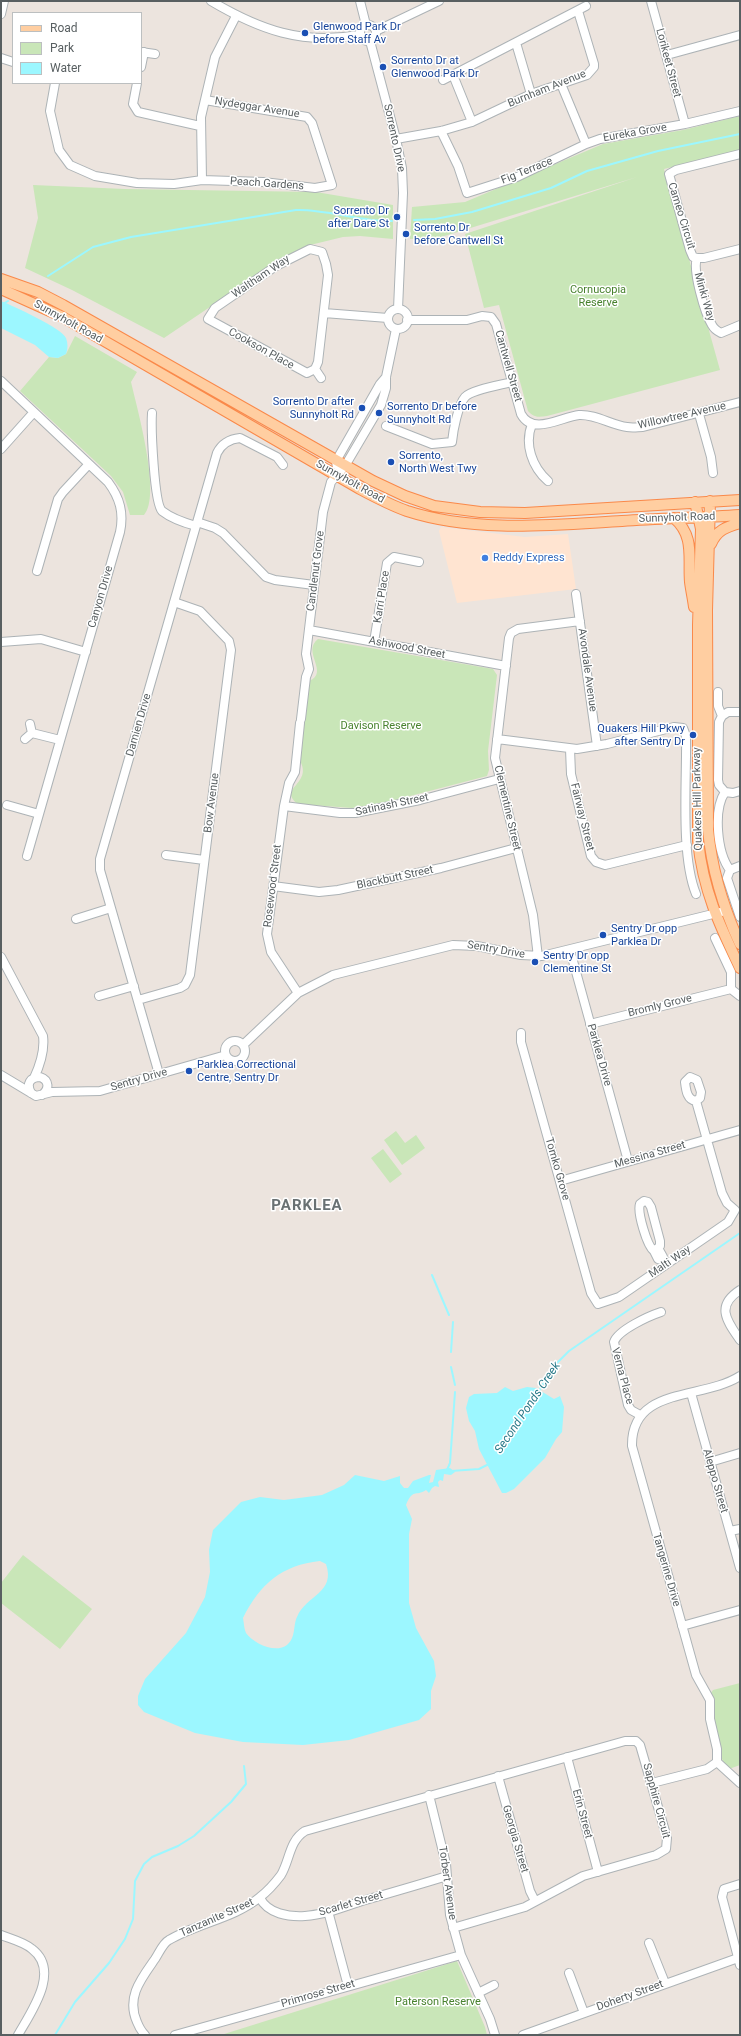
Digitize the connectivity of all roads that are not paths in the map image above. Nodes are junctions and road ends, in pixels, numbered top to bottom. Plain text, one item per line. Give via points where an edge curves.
1 (4, 1) edge
2 (211, 1) edge
3 (360, 1) edge
4 (439, 1) edge
5 (651, 1) edge
6 (586, 6) dead end
7 (578, 11) junction
8 (1, 14) edge
9 (236, 16) junction
10 (366, 24) junction
11 (376, 31) junction
12 (740, 34) edge
13 (359, 35) junction
14 (370, 41) junction
15 (516, 42) junction
16 (143, 52) edge
17 (155, 54) dead end
18 (667, 55) junction
19 (1, 58) edge
20 (12, 62) edge
21 (453, 75) junction
22 (443, 80) dead end
23 (54, 84) edge
24 (137, 84) edge
25 (561, 84) junction
26 (530, 94) junction
27 (205, 100) junction
28 (740, 111) edge
29 (472, 122) junction
30 (685, 124) junction
31 (200, 126) junction
32 (441, 131) junction
33 (396, 139) junction
34 (586, 144) junction
35 (740, 154) edge
36 (202, 180) junction
37 (332, 185) joint
38 (740, 249) edge
39 (697, 258) junction
40 (1, 279) edge
41 (1, 289) edge
42 (398, 309) junction
43 (324, 313) junction
44 (388, 318) junction
45 (208, 319) joint
46 (407, 320) junction
47 (740, 324) edge
48 (396, 328) junction
49 (315, 370) junction
50 (322, 378) dead end
51 (1, 381) edge
52 (512, 382) junction
53 (740, 402) edge
54 (34, 412) junction
55 (152, 413) dead end
56 (698, 414) junction
57 (532, 424) junction
58 (386, 426) dead end
59 (1, 449) edge
60 (341, 463) junction
61 (89, 464) junction
62 (282, 465) dead end
63 (713, 473) dead end
64 (338, 475) junction
65 (548, 481) dead end
66 (740, 500) edge
67 (710, 501) junction
68 (695, 502) junction
69 (740, 515) edge
70 (705, 517) junction
71 (674, 518) junction
72 (740, 523) edge
73 (196, 524) junction
74 (710, 547) junction
75 (419, 562) dead end
76 (37, 571) dead end
77 (314, 585) junction
78 (576, 594) dead end
79 (174, 602) junction
80 (580, 621) junction
81 (698, 625) junction
82 (309, 630) junction
83 (1, 642) edge
84 (374, 642) junction
85 (86, 652) junction
86 (506, 666) junction
87 (309, 670) joint
88 (718, 692) dead end
89 (740, 712) edge
90 (722, 716) junction
91 (30, 724) dead end
92 (32, 733) junction
93 (25, 739) dead end
94 (497, 739) junction
95 (60, 740) junction
96 (597, 746) junction
97 (570, 749) junction
98 (499, 779) junction
99 (740, 790) edge
100 (725, 792) junction
101 (7, 805) dead end
102 (284, 806) junction
103 (39, 814) junction
104 (687, 845) junction
105 (516, 848) junction
106 (166, 855) dead end
107 (27, 856) dead end
108 (204, 860) junction
109 (740, 866) edge
110 (730, 870) junction
111 (273, 886) junction
112 (696, 894) dead end
113 (111, 908) junction
114 (726, 911) junction
115 (714, 913) junction
116 (740, 917) edge
117 (76, 919) dead end
118 (715, 938) dead end
119 (740, 944) edge
120 (570, 950) junction
121 (1, 957) edge
122 (538, 957) junction
123 (740, 968) edge
124 (134, 986) junction
125 (730, 989) junction
126 (298, 992) junction
127 (99, 996) dead end
128 (740, 996) edge
129 (138, 1000) junction
130 (590, 1024) junction
131 (521, 1033) dead end
132 (243, 1046) junction
133 (226, 1055) junction
134 (42, 1059) junction
135 (160, 1074) junction
136 (3, 1076) edge
137 (32, 1079) junction
138 (46, 1081) junction
139 (74, 1092) junction
140 (30, 1093) junction
141 (42, 1095) junction
142 (696, 1101) dead end
143 (740, 1130) edge
144 (707, 1140) junction
145 (628, 1161) junction
146 (560, 1181) junction
147 (656, 1249) junction
148 (663, 1263) junction
149 (740, 1290) edge
150 (598, 1304) joint
151 (662, 1312) dead end
152 (740, 1340) edge
153 (740, 1376) edge
154 (691, 1393) junction
155 (640, 1415) junction
156 (740, 1453) edge
157 (710, 1462) junction
158 (740, 1529) edge
159 (730, 1531) junction
160 (740, 1568) edge
161 (740, 1610) edge
162 (682, 1626) junction
163 (567, 1757) junction
164 (717, 1762) junction
165 (498, 1776) junction
166 (652, 1783) junction
167 (740, 1783) edge
168 (429, 1795) junction
169 (598, 1872) junction
170 (447, 1876) junction
171 (740, 1884) edge
172 (260, 1898) junction
173 (535, 1901) junction
174 (328, 1911) junction
175 (453, 1928) junction
176 (1, 1935) edge
177 (650, 1943) dead end
178 (461, 1955) junction
179 (739, 1961) edge
180 (569, 1973) dead end
181 (665, 1983) junction
182 (494, 1985) dead end
183 (348, 1986) junction
184 (478, 1993) junction
185 (584, 2013) junction
186 (18, 2035) edge
187 (145, 2035) edge
188 (175, 2035) edge
189 (495, 2035) edge
190 (523, 2035) edge

1 - 8 street
2 - 9 street
3 - 10 street
4 - 11 street
5 - 18 street, Lorikeet Street
6 - 7 street
7 - 15 street
7 - 25 street, Burnham Avenue via 594,67 587,75
9 - 13 street via 268,30 295,36 339,38
9 - 27 street via 215,57
10 - 11 street via 371,25
10 - 13 street via 361,28
11 - 14 street via 375,37
12 - 18 street
13 - 14 street via 364,41
14 - 33 street, Sorrento Drive
15 - 21 street
15 - 26 street
16 - 17 street
18 - 30 street, Lorikeet Street
19 - 20 street
21 - 22 street
21 - 29 street
23 - 36 street, Peach Gardens via 50,115 60,150 70,165 95,176 132,183 174,184
24 - 31 street via 133,104 138,112
25 - 26 street, Burnham Avenue
25 - 34 street
26 - 29 street, Burnham Avenue
27 - 31 street
27 - 37 street, Nydeggar Avenue via 307,117 312,123
28 - 30 street, Eureka Grove
29 - 32 street, Burnham Avenue
30 - 34 street, Eureka Grove via 600,139
31 - 36 street
32 - 33 street, Burnham Avenue
32 - 34 street, Fig Terrace via 458,166 467,193 517,177
33 - 42 street, Sorrento Drive via 403,185
35 - 39 street, Cameo Circuit via 669,174 690,250 693,257
36 - 37 street, Peach Gardens via 263,182 315,188
38 - 39 street
39 - 47 street, Minki Way via 696,268 705,308 713,326 721,333
40 - 60 main road, Sunnyholt Road via 38,292 64,305
41 - 64 main road, Sunnyholt Road via 62,316
42 - 44 street via 392,311
42 - 46 street via 406,313
43 - 44 street
43 - 45 street, Waltham Way via 328,275 326,264 322,252 307,249 282,262 215,308
43 - 49 street
44 - 48 street via 390,324
45 - 49 street, Cookson Place via 302,372
46 - 48 street via 403,327
46 - 52 street, Cantwell Street via 467,320 482,316 491,318 496,324
48 - 60 street via 386,376
49 - 50 street
51 - 54 street, Canyon Drive
52 - 57 street, Cantwell Street via 521,414
52 - 58 street via 464,398 454,427 452,442 432,444
53 - 56 street, Willowtree Avenue
54 - 59 street
54 - 61 street, Canyon Drive
55 - 73 street via 157,501 162,510 184,522
56 - 57 street, Willowtree Avenue via 643,427 627,427 584,415
56 - 63 street via 711,457
57 - 65 street via 527,439 535,466
60 - 64 street
60 - 68 main road, Sunnyholt Road via 391,490 418,501 464,511 525,513
61 - 76 street via 58,499
61 - 85 street, Canyon Drive via 114,491 120,504 122,523
62 - 73 street, Damien Drive via 277,457 248,441 240,438 227,442 217,453
64 - 71 main road, Sunnyholt Road via 390,504 445,520 552,525
64 - 77 street, Candlenut Grove via 331,482 326,499
66 - 67 main road, Sunnyholt Road
67 - 68 main road, Sunnyholt Road
67 - 70 main road, Quakers Hill Parkway
68 - 70 main road, Quakers Hill Parkway
69 - 70 main road, Sunnyholt Road
70 - 71 main road, Sunnyholt Road
70 - 74 main road, Quakers Hill Parkway
70 - 81 main road, Quakers Hill Parkway
71 - 81 main road via 681,523 690,548 690,581
72 - 74 main road via 721,530 716,534
73 - 77 street via 223,533 266,577
73 - 79 street, Damien Drive
74 - 114 main road, Quakers Hill Parkway via 707,610 708,830 715,874
75 - 84 street, Karri Place via 394,556 387,563
77 - 82 street, Candlenut Grove
78 - 80 street, Avondale Avenue
79 - 108 street, Bow Avenue via 200,610 227,638 231,647
79 - 113 street, Damien Drive via 100,859 100,870
80 - 86 street, Clementine Street via 513,632 509,638
80 - 96 street, Avondale Avenue
81 - 115 main road, Quakers Hill Parkway via 698,841 703,876
82 - 84 street, Ashwood Street
82 - 87 street, Candlenut Grove via 306,654
83 - 85 street via 41,639
84 - 86 street, Ashwood Street
85 - 95 street, Canyon Drive
86 - 94 street, Clementine Street
87 - 102 street, Rosewood Street via 306,677 295,772 288,783
88 - 90 street via 718,706
89 - 90 street via 728,712
90 - 100 street via 719,722 718,780
91 - 92 street
92 - 93 street
92 - 95 street
94 - 97 street
94 - 98 street, Clementine Street via 495,758
95 - 103 street, Canyon Drive
96 - 97 street
96 - 104 street via 674,726 682,728 686,736
97 - 104 street, Fairway Street via 571,774 591,856 596,862 605,865
98 - 102 street, Satinash Street via 420,800 356,813
98 - 105 street, Clementine Street
99 - 100 street via 733,793
100 - 110 street via 719,804 719,829 722,855
101 - 103 street
102 - 111 street, Rosewood Street
103 - 107 street, Canyon Drive
104 - 112 street via 692,884
105 - 111 street, Blackbutt Street via 441,868 338,890 320,892
105 - 122 street, Clementine Street via 533,915
106 - 108 street
108 - 129 street, Bow Avenue via 190,975 187,981 175,990
109 - 110 street
110 - 116 street via 727,878
111 - 126 street, Rosewood Street via 268,943 273,957
113 - 117 street
113 - 124 street, Damien Drive
114 - 115 street, Sentry Drive
114 - 119 main road, Quakers Hill Parkway
115 - 120 street, Sentry Drive
115 - 123 main road, Quakers Hill Parkway
118 - 125 street via 731,972
120 - 122 street, Sentry Drive
120 - 130 street, Parklea Drive
121 - 134 street via 43,1036
122 - 126 street, Sentry Drive via 477,946 453,945 333,976
124 - 127 street
124 - 129 street, Damien Drive
125 - 128 street
125 - 130 street, Bromly Grove
126 - 132 street, Sentry Drive
129 - 135 street, Damien Drive
130 - 145 street, Parklea Drive
131 - 146 street, Tomko Grove via 521,1042
132 - 133 street via 237,1041 230,1043 225,1049
132 - 133 street via 243,1055 239,1060 230,1060
133 - 135 street, Sentry Drive
134 - 137 street
134 - 138 street
135 - 139 street, Sentry Drive via 100,1091
136 - 137 street
136 - 140 street
137 - 138 street via 40,1077
137 - 140 street via 28,1087
138 - 139 street, Sentry Drive
138 - 141 street via 46,1091
139 - 141 street, Sentry Drive via 52,1092
140 - 141 street
142 - 144 street
143 - 144 street, Messina Street
144 - 145 street, Messina Street
144 - 148 street, Malti Way via 724,1197 735,1210 728,1222
145 - 146 street, Messina Street
146 - 150 street, Tomko Grove via 591,1293
147 - 147 street via 648,1244 639,1211 640,1204 644,1202 648,1202 651,1207 660,1240
147 - 148 street via 663,1257
148 - 150 street, Malti Way via 619,1297
149 - 152 street via 730,1298 725,1311 727,1321
151 - 155 street, Verna Place via 647,1317 618,1336 614,1342 628,1405
153 - 154 street via 729,1383
154 - 155 street via 652,1405
154 - 157 street, Aleppo Street
155 - 162 street, Tangerine Drive via 634,1424 632,1446
156 - 157 street
157 - 159 street, Aleppo Street
158 - 159 street
159 - 160 street, Aleppo Street
161 - 162 street
162 - 164 street, Tangerine Drive via 698,1682 710,1700 710,1719
163 - 165 street, Sapphire Circuit
163 - 166 street, Sapphire Circuit via 625,1741 636,1741 642,1750
163 - 169 street, Erin Street
164 - 166 street via 707,1769
164 - 167 street
165 - 168 street, Sapphire Circuit
165 - 173 street, Georgia Street
166 - 169 street, Sapphire Circuit via 667,1838 666,1849 656,1855
168 - 170 street, Torbert Avenue via 444,1852
168 - 172 street, Tanzanite Street via 305,1831 293,1843 281,1875
169 - 173 street, Sapphire Circuit via 575,1879
170 - 174 street, Scarlet Street
170 - 175 street, Torbert Avenue via 447,1903
171 - 179 street via 724,1889 722,1897
172 - 174 street, Scarlet Street via 264,1906 288,1915 306,1916
172 - 187 street, Tanzanite Street via 164,1944 144,1974 132,1999 135,2017
173 - 175 street, Sapphire Circuit via 516,1910
174 - 183 street
175 - 178 street, Torbert Avenue
176 - 186 street via 32,1949 42,1962 44,1973 42,1988
177 - 181 street
178 - 183 street, Primrose Street
178 - 184 street, Torbert Avenue
179 - 181 street, Doherty Street
180 - 185 street
181 - 185 street, Doherty Street
182 - 184 street
183 - 188 street, Primrose Street
184 - 189 street, Torbert Avenue
185 - 190 street, Doherty Street

